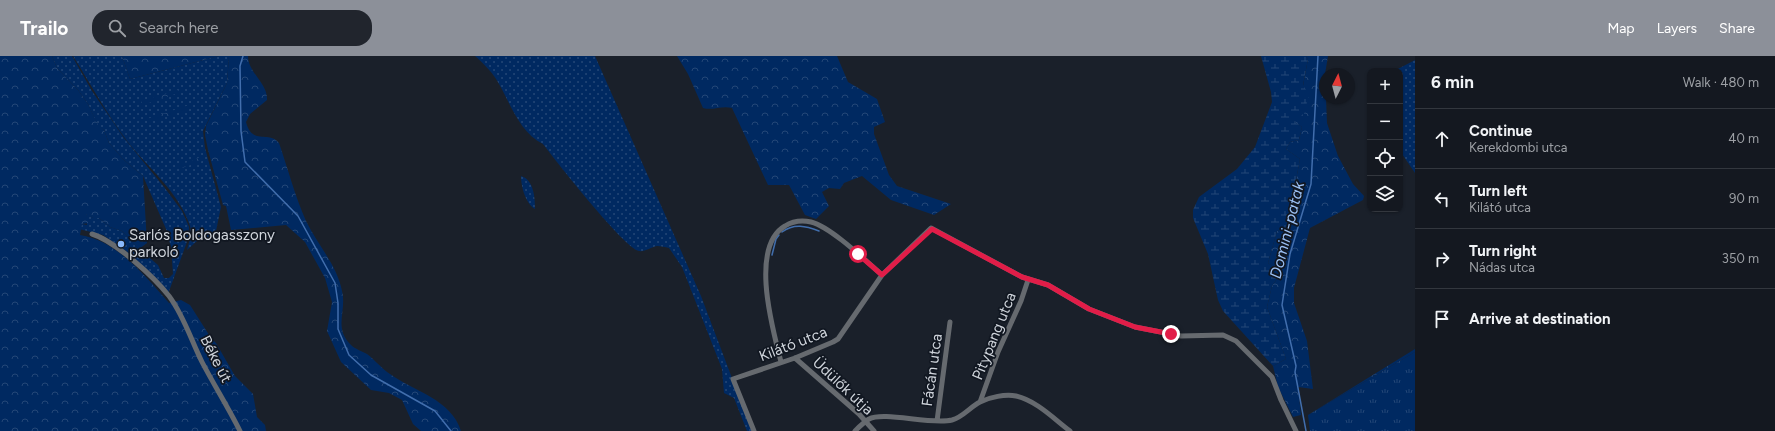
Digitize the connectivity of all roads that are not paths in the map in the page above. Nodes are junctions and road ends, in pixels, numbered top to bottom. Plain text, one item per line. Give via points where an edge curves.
1 (92, 234) dead end
2 (882, 275) junction
3 (1028, 280) junction
4 (950, 322) dead end
5 (795, 358) junction
6 (781, 362) junction
7 (980, 402) junction
8 (937, 421) junction
9 (865, 422) junction
10 (240, 431) edge
11 (754, 431) edge
12 (855, 431) edge
13 (874, 431) edge
14 (1070, 431) edge
15 (1296, 431) edge

1 - 10 street, Béke út via 126,254 170,297
2 - 3 street, Kilátó utca via 931,228
2 - 5 street, Kilátó utca via 838,339
2 - 6 street via 816,224 801,221 789,223 781,228 767,250 767,279 769,308
3 - 7 street, Pitypang utca
3 - 15 street via 1048,285 1089,309 1135,327 1181,336 1223,335 1236,340 1272,377
4 - 8 street, Fácán utca
5 - 6 street, Kilátó utca
5 - 9 street, Üdülők útja
6 - 11 street, Kilátó utca via 733,379
7 - 8 street via 956,418
7 - 14 street via 1002,396 1016,396 1033,403
8 - 9 street via 878,416
9 - 12 street
9 - 13 street, Üdülők útja

